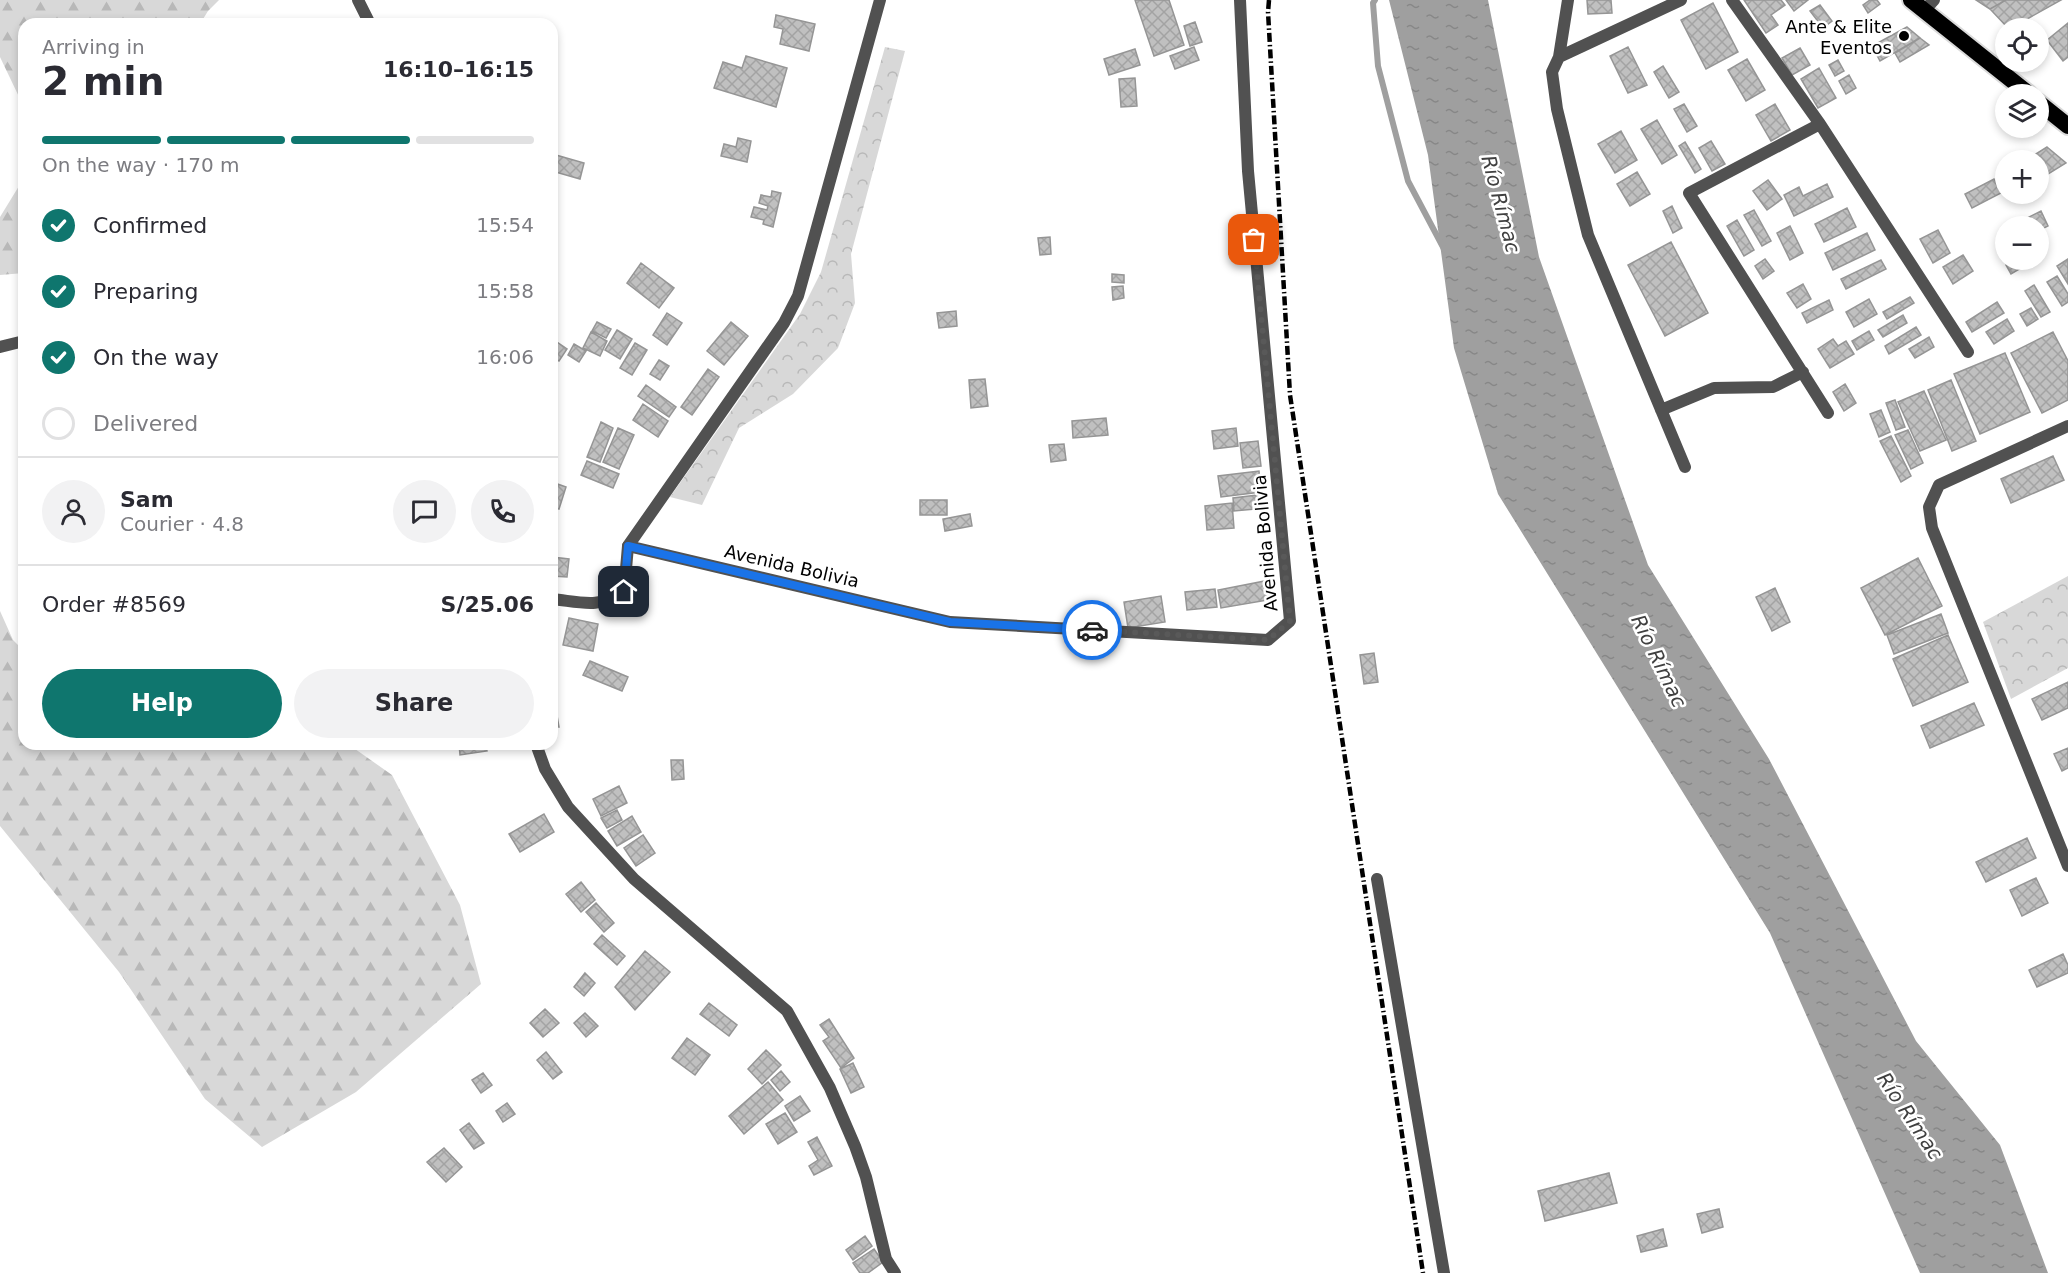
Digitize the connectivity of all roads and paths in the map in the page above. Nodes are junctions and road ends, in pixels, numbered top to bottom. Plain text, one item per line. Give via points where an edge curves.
1 (358, 0) edge
2 (880, 0) edge
3 (1240, 0) edge
4 (1569, 0) edge
5 (1681, 0) edge
6 (1732, 0) edge
7 (1923, 4) edge
8 (367, 18) edge
9 (1559, 57) junction
10 (2017, 84) edge
11 (2049, 111) edge
12 (1820, 124) junction
13 (2068, 126) edge
14 (18, 342) edge
15 (0, 347) edge
16 (1968, 352) dead end
17 (1803, 372) junction
18 (1661, 410) junction
19 (1828, 413) dead end
20 (2068, 426) edge
21 (1685, 467) dead end
22 (628, 546) junction
23 (558, 600) edge
24 (538, 750) edge
25 (2068, 866) edge
26 (1377, 879) dead end
27 (895, 1273) edge
28 (1444, 1273) edge

1 - 8 street
2 - 22 street via 798,296 784,323
3 - 22 street, Avenida Bolivia via 1248,171 1290,621 1268,640 950,622
4 - 9 street
5 - 9 street
6 - 12 street
7 - 10 highway
9 - 18 street via 1552,72 1557,109 1588,236
11 - 13 highway
12 - 16 street
12 - 17 street via 1689,193
14 - 15 street
17 - 18 street via 1773,387 1714,388
17 - 19 street
18 - 21 street
20 - 25 street via 1939,485 1929,507 1932,528
22 - 23 street via 624,592 598,604
24 - 27 street via 568,807 634,879 788,1011 830,1088 855,1146 886,1259
26 - 28 street

